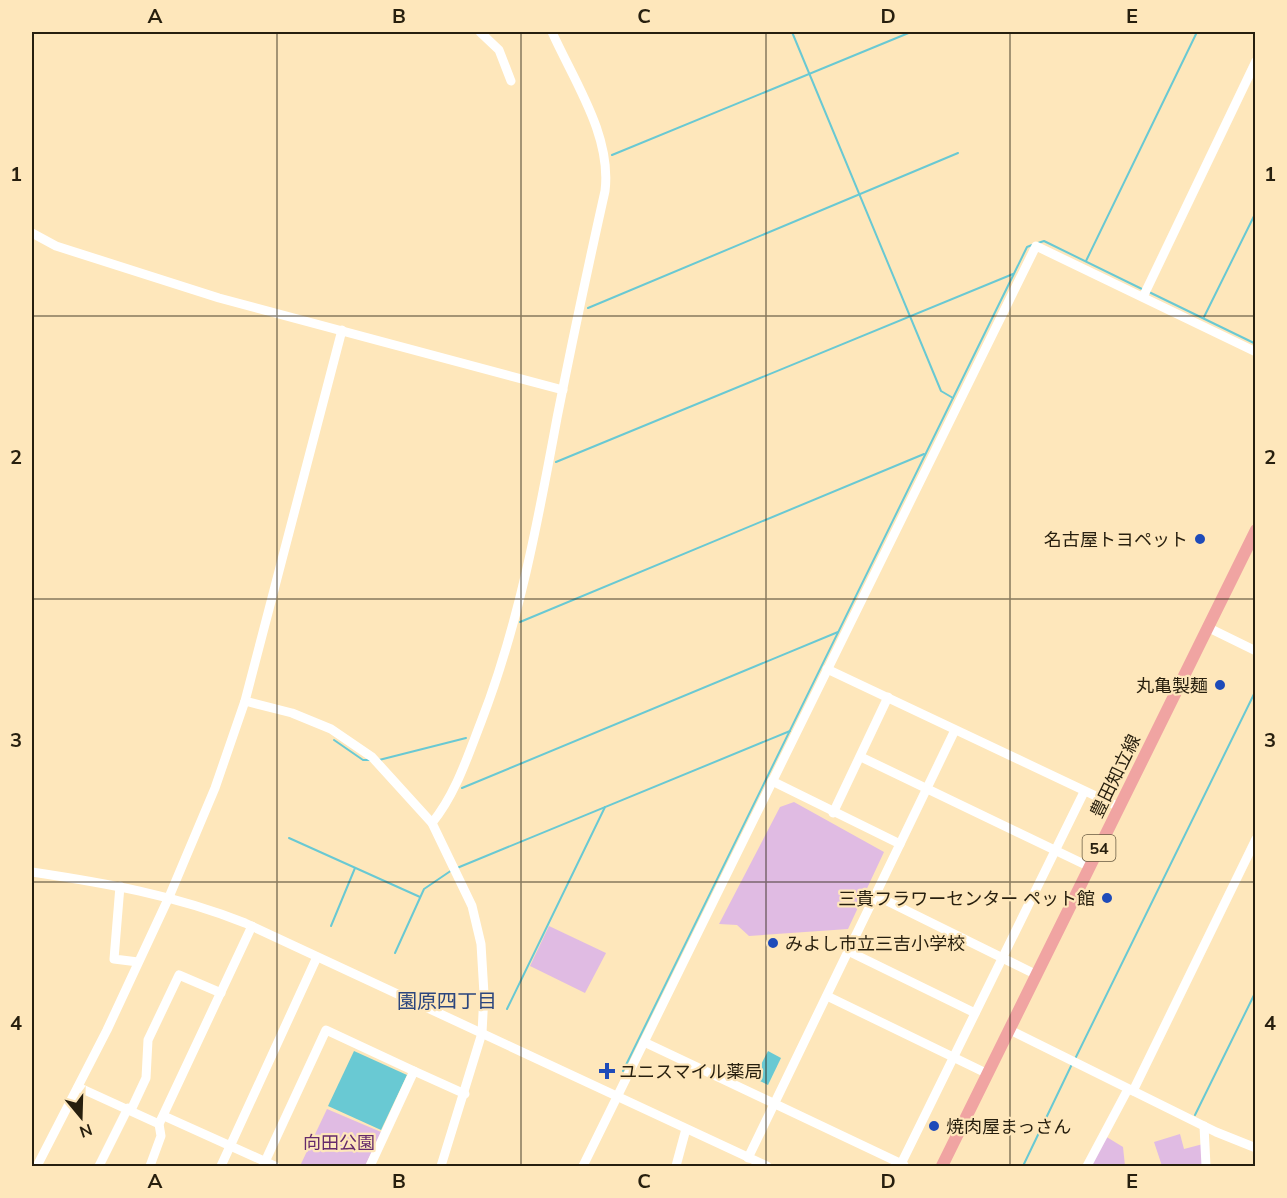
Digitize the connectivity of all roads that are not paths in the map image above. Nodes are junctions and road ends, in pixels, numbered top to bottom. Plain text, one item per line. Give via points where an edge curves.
1 (480, 32) edge
2 (552, 32) edge
3 (1256, 61) edge
4 (511, 81) dead end
5 (32, 233) edge
6 (1143, 297) junction
7 (342, 330) junction
8 (1256, 352) edge
9 (563, 390) junction
10 (1256, 530) edge
11 (1209, 628) junction
12 (1256, 651) edge
13 (827, 669) junction
14 (888, 697) junction
15 (245, 701) junction
16 (955, 730) junction
17 (861, 757) junction
18 (772, 781) junction
19 (928, 788) junction
20 (1084, 792) junction
21 (1119, 807) junction
22 (833, 813) junction
23 (432, 824) junction
24 (1256, 839) edge
25 (900, 844) junction
26 (1055, 850) junction
27 (1090, 867) junction
28 (32, 872) edge
29 (120, 886) junction
30 (876, 895) junction
31 (170, 897) junction
32 (252, 926) junction
33 (848, 951) junction
34 (317, 957) junction
35 (1003, 957) junction
36 (138, 962) junction
37 (1037, 975) junction
38 (221, 993) junction
39 (827, 996) junction
40 (975, 1013) junction
41 (1010, 1030) junction
42 (482, 1033) junction
43 (644, 1042) junction
44 (954, 1058) junction
45 (414, 1071) junction
46 (988, 1074) junction
47 (78, 1087) junction
48 (1130, 1090) junction
49 (465, 1094) junction
50 (617, 1095) junction
51 (774, 1102) junction
52 (129, 1109) junction
53 (162, 1120) junction
54 (1204, 1126) junction
55 (686, 1129) junction
56 (231, 1146) junction
57 (1254, 1146) edge
58 (748, 1158) junction
59 (264, 1164) edge
60 (903, 1166) edge
61 (37, 1167) edge
62 (99, 1167) edge
63 (150, 1167) edge
64 (221, 1167) edge
65 (275, 1167) edge
66 (370, 1167) edge
67 (441, 1167) edge
68 (583, 1167) edge
69 (676, 1167) edge
70 (766, 1167) edge
71 (942, 1167) edge
72 (1087, 1167) edge
73 (1206, 1167) edge

1 - 4 street via 500,50
2 - 9 street via 598,133 607,175
3 - 6 street
5 - 7 street via 56,246 141,274
6 - 8 street
6 - 13 street via 1036,246
7 - 9 street
7 - 15 street
9 - 23 street via 500,672 449,802
10 - 11 main road, 豊田知立線 / 54
11 - 12 street
11 - 21 main road, 豊田知立線 / 54
13 - 14 street
13 - 18 street
14 - 16 street
14 - 17 street
15 - 23 street via 292,713 331,729 372,757
15 - 31 street via 215,788
16 - 19 street
16 - 20 street
17 - 19 street
17 - 22 street
18 - 22 street
18 - 43 street
19 - 25 street
19 - 26 street
20 - 21 street
20 - 26 street
21 - 27 main road, 豊田知立線 / 54
22 - 25 street
23 - 42 street via 472,906 478,927 484,994
24 - 48 street
25 - 30 street
26 - 27 street
26 - 35 street
27 - 37 main road, 豊田知立線 / 54
28 - 29 street
29 - 31 street
29 - 36 street via 114,958
30 - 33 street
30 - 35 street
31 - 32 street
31 - 36 street
32 - 34 street
32 - 38 street
33 - 39 street
33 - 40 street
34 - 42 street
34 - 56 street
35 - 37 street
35 - 40 street
36 - 47 street
37 - 41 main road, 豊田知立線 / 54
38 - 52 street via 179,975 148,1040 146,1078
38 - 53 street
39 - 44 street
39 - 51 street
40 - 44 street
41 - 46 main road, 豊田知立線 / 54
41 - 48 street
42 - 49 street
42 - 50 street
43 - 50 street
43 - 51 street
44 - 46 street
44 - 60 street
45 - 49 street
45 - 59 street via 326,1030
45 - 66 street
46 - 71 main road, 豊田知立線 / 54
47 - 52 street
47 - 61 street
48 - 54 street
48 - 72 street
49 - 67 street
50 - 55 street
50 - 68 street
51 - 58 street
51 - 60 street
52 - 53 street
52 - 62 street
53 - 56 street
53 - 63 street
54 - 57 street
54 - 73 street
55 - 58 street
55 - 69 street
56 - 59 street
56 - 64 street
58 - 70 street
59 - 65 street

